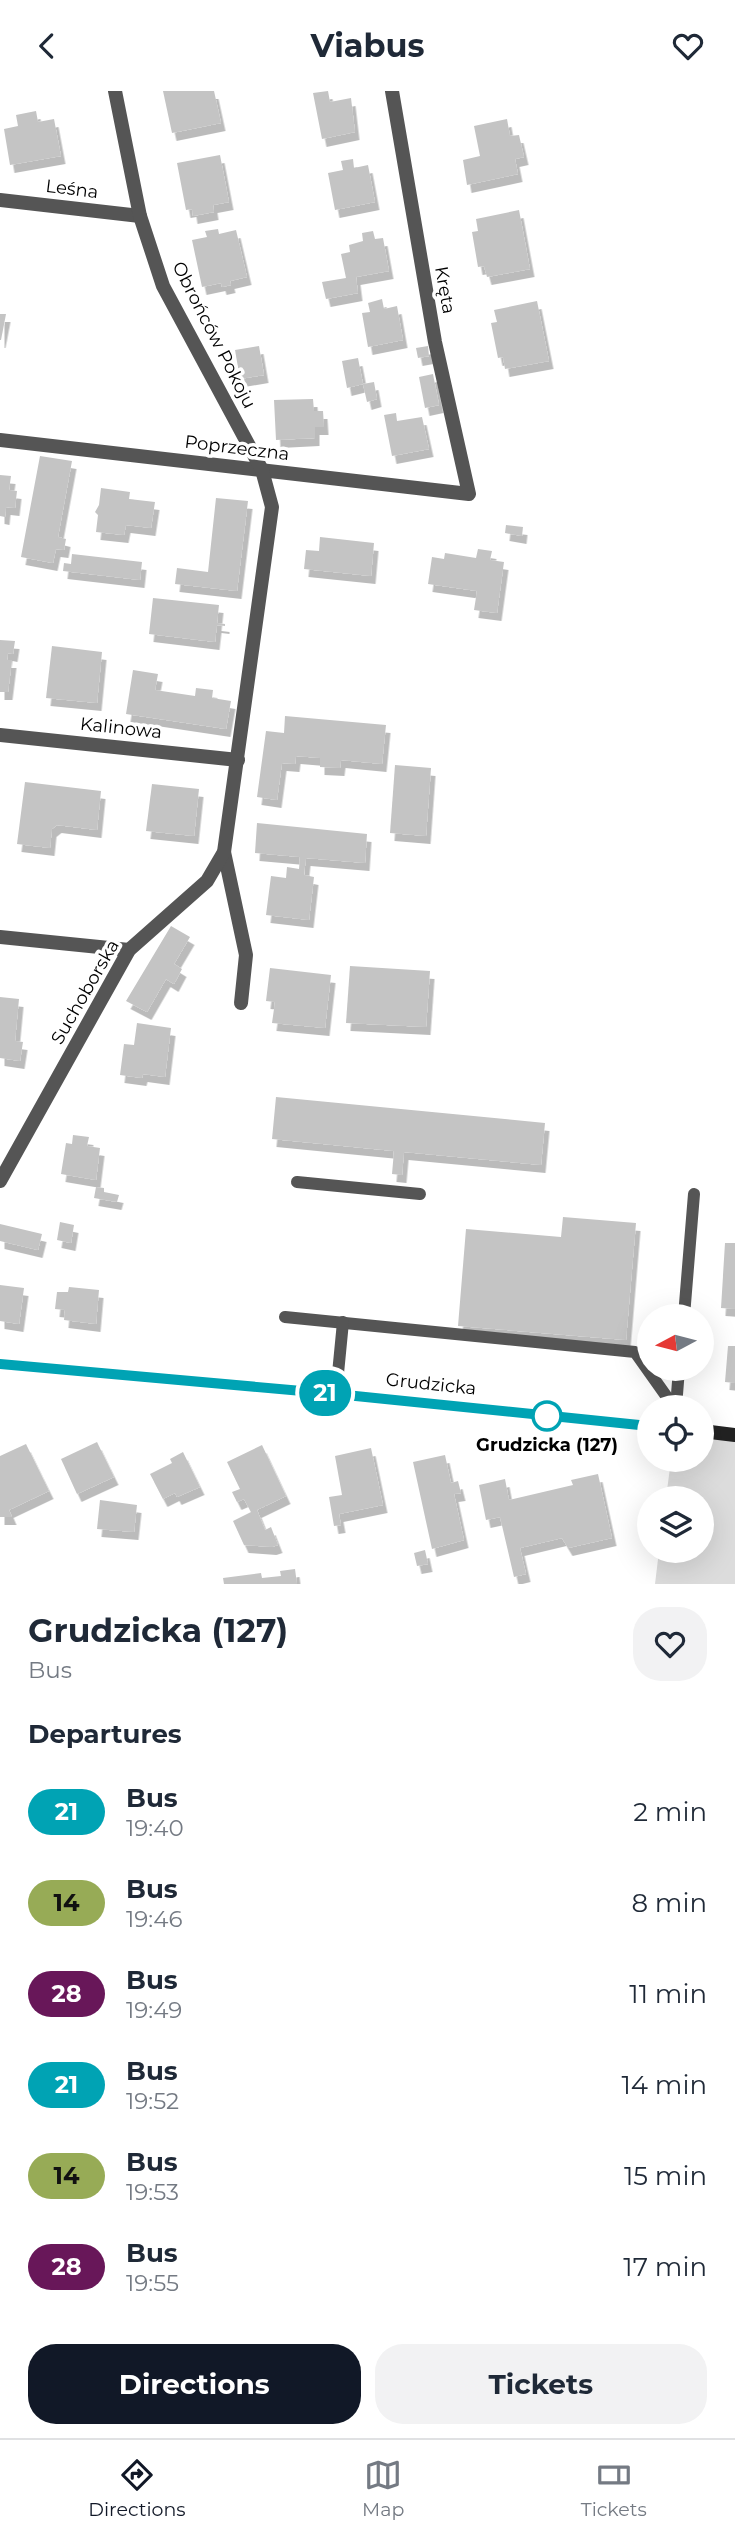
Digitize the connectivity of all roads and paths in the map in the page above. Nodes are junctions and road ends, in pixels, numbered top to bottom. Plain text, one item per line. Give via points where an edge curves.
1 (115, 91) edge
2 (392, 91) edge
3 (0, 200) edge
4 (140, 216) junction
5 (0, 440) edge
6 (262, 470) junction
7 (469, 495) joint
8 (0, 734) edge
9 (238, 760) junction
10 (224, 852) junction
11 (0, 937) edge
12 (129, 950) junction
13 (241, 1003) dead end
14 (0, 1181) edge
15 (297, 1182) dead end
16 (420, 1194) dead end
17 (694, 1194) dead end
18 (685, 1304) edge
19 (285, 1317) dead end
20 (343, 1322) junction
21 (0, 1364) edge
22 (336, 1394) junction
23 (666, 1395) edge
24 (637, 1425) edge
25 (714, 1432) edge
26 (735, 1435) edge

1 - 4 street, Obrońców Pokoju
2 - 7 street, Kręta via 435,342
3 - 4 street, Leśna
4 - 6 street, Obrońców Pokoju via 163,286
5 - 6 street, Poprzeczna
6 - 7 street, Poprzeczna
6 - 9 street, Obrońców Pokoju via 272,507
8 - 9 street, Kalinowa
9 - 10 street, Suchoborska
10 - 12 street, Suchoborska via 206,881
10 - 13 street via 246,955
11 - 12 street
12 - 14 street, Suchoborska
15 - 16 lane
17 - 18 lane
19 - 20 lane
20 - 22 lane
20 - 23 lane via 635,1352
21 - 22 street, Grudzicka
22 - 24 street, Grudzicka
25 - 26 street

